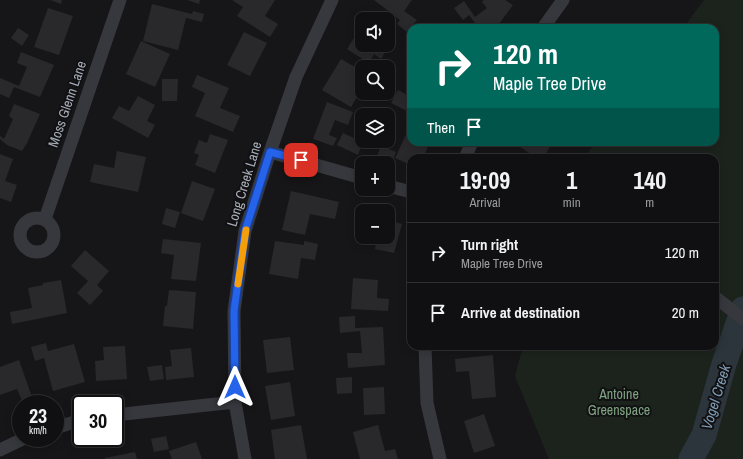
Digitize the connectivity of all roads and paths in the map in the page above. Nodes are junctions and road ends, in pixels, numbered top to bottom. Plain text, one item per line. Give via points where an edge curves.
1 (120, 0) edge
2 (332, 0) edge
3 (564, 0) edge
4 (546, 24) edge
5 (270, 152) junction
6 (355, 176) edge
7 (395, 188) edge
8 (407, 191) edge
9 (45, 219) dead end
10 (719, 300) edge
11 (743, 319) edge
12 (425, 350) edge
13 (235, 402) junction
14 (124, 414) edge
15 (12, 444) edge
16 (0, 450) edge
17 (245, 459) edge
18 (440, 459) edge

1 - 9 street, Moss Glenn Lane
2 - 5 street, Long Creek Lane via 296,77
3 - 4 street
5 - 6 street
5 - 13 street, Long Creek Lane via 245,231 234,311
7 - 8 street
10 - 11 street
12 - 18 street via 427,403
13 - 14 street
13 - 17 street, Long Creek Lane
15 - 16 street

